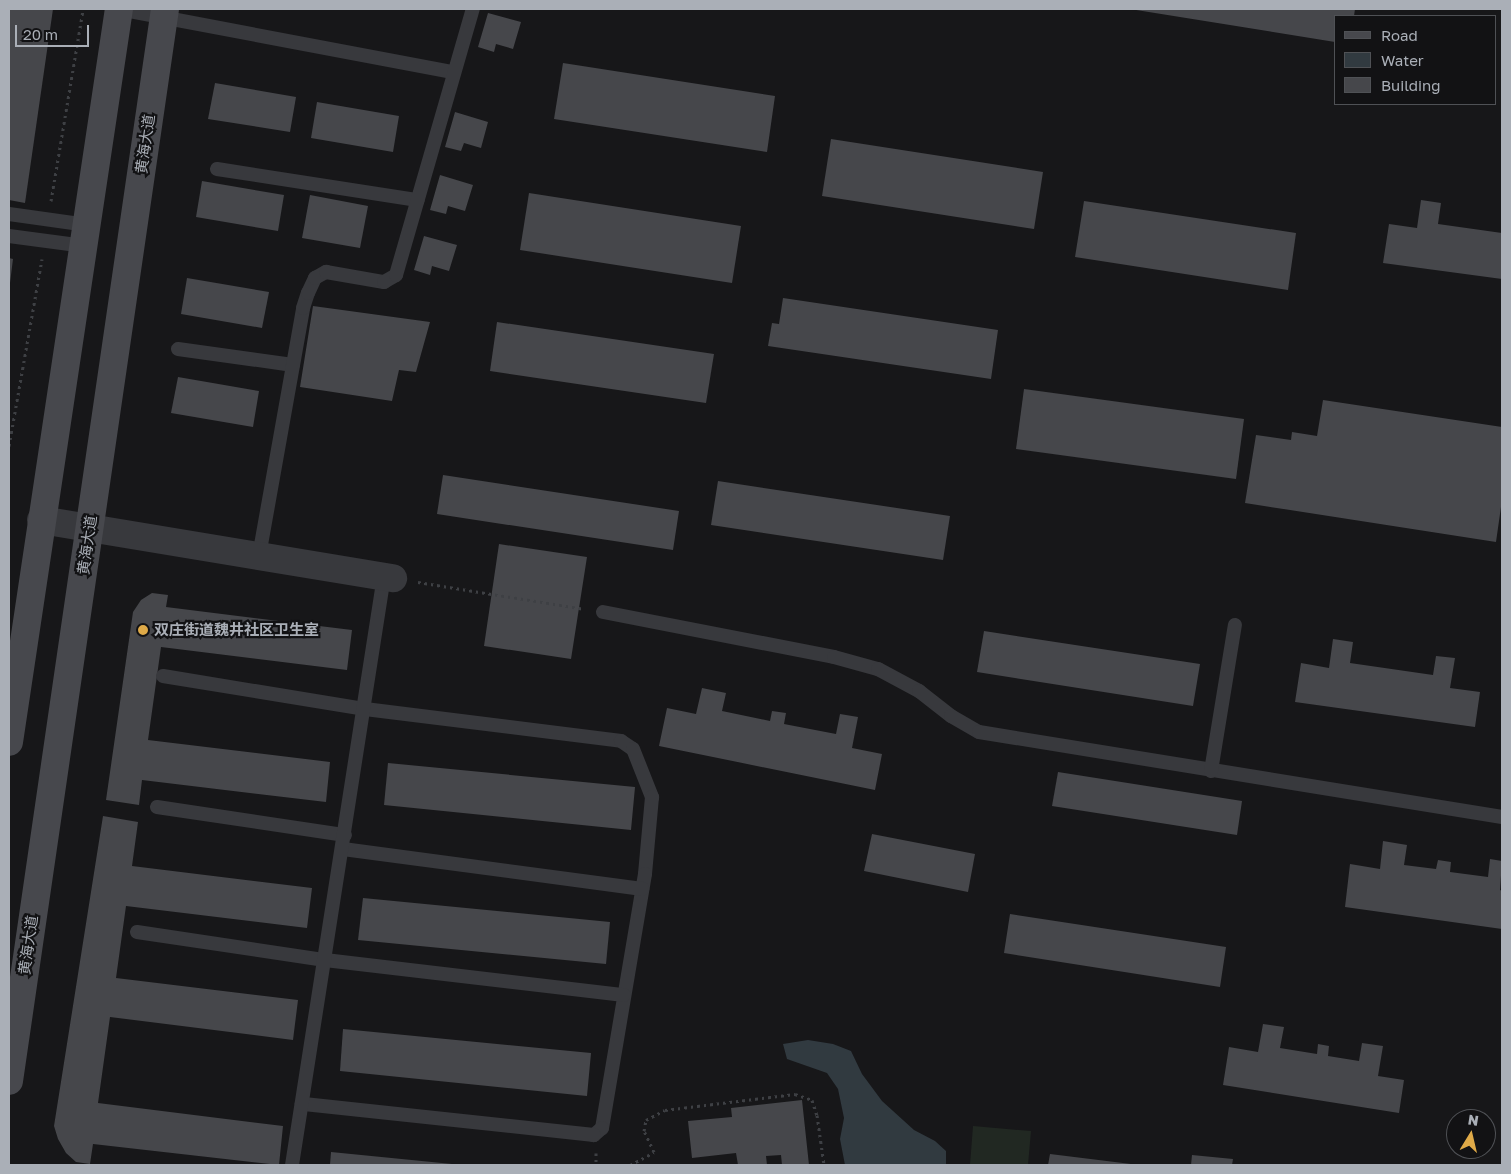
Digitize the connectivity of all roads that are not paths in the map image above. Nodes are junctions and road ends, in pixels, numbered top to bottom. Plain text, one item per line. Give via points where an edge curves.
1 (119, 9) edge
2 (473, 9) edge
3 (164, 12) edge
4 (454, 72) junction
5 (217, 169) dead end
6 (418, 200) junction
7 (9, 214) edge
8 (9, 236) edge
9 (86, 236) junction
10 (178, 349) dead end
11 (293, 366) junction
12 (41, 520) junction
13 (89, 528) junction
14 (259, 556) junction
15 (389, 577) joint
16 (603, 612) road end
17 (1236, 625) dead end
18 (163, 676) dead end
19 (365, 709) junction
20 (9, 742) edge
21 (1211, 771) junction
22 (157, 807) dead end
23 (1502, 817) edge
24 (344, 842) junction
25 (642, 889) junction
26 (137, 932) dead end
27 (325, 960) junction
28 (624, 995) junction
29 (9, 1080) edge
30 (302, 1104) junction
31 (292, 1165) edge

1 - 3 lane
1 - 9 street
2 - 4 lane
3 - 4 lane
3 - 13 street, 黄海大道
4 - 6 lane
5 - 6 lane
6 - 11 lane via 399,267 391,280 384,282 326,272 314,278 303,308
7 - 9 lane
8 - 9 lane
9 - 12 street
10 - 11 lane
11 - 14 lane
12 - 13 street
12 - 20 street
13 - 14 street
13 - 29 street, 黄海大道
14 - 15 street
15 - 19 lane
16 - 21 lane via 834,657 878,670 979,732
17 - 21 lane
18 - 19 lane
19 - 24 lane
19 - 25 lane via 621,741 633,749 652,797
21 - 23 lane
22 - 24 lane
24 - 25 lane
24 - 27 lane
25 - 28 lane
26 - 27 lane
27 - 28 lane
27 - 30 lane
28 - 30 lane via 602,1128 594,1135
30 - 31 lane

